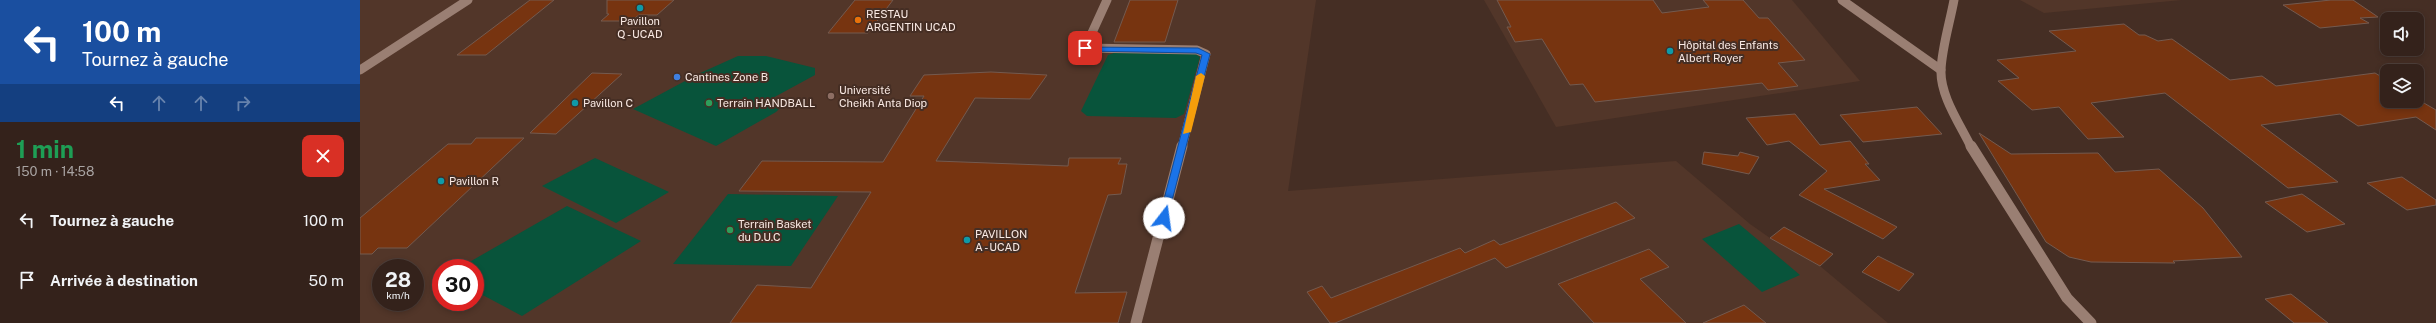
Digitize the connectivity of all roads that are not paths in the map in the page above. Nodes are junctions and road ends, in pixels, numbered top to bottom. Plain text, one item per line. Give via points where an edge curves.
1 (468, 0) edge
2 (1106, 0) edge
3 (1842, 0) edge
4 (1954, 0) edge
5 (360, 70) edge
6 (1941, 70) junction
7 (1136, 323) edge
8 (2091, 323) edge

1 - 5 street
2 - 7 street via 1085,48 1198,50 1206,54
3 - 6 street
4 - 6 street
6 - 8 street via 1943,85 1951,106 1974,152 2067,298

